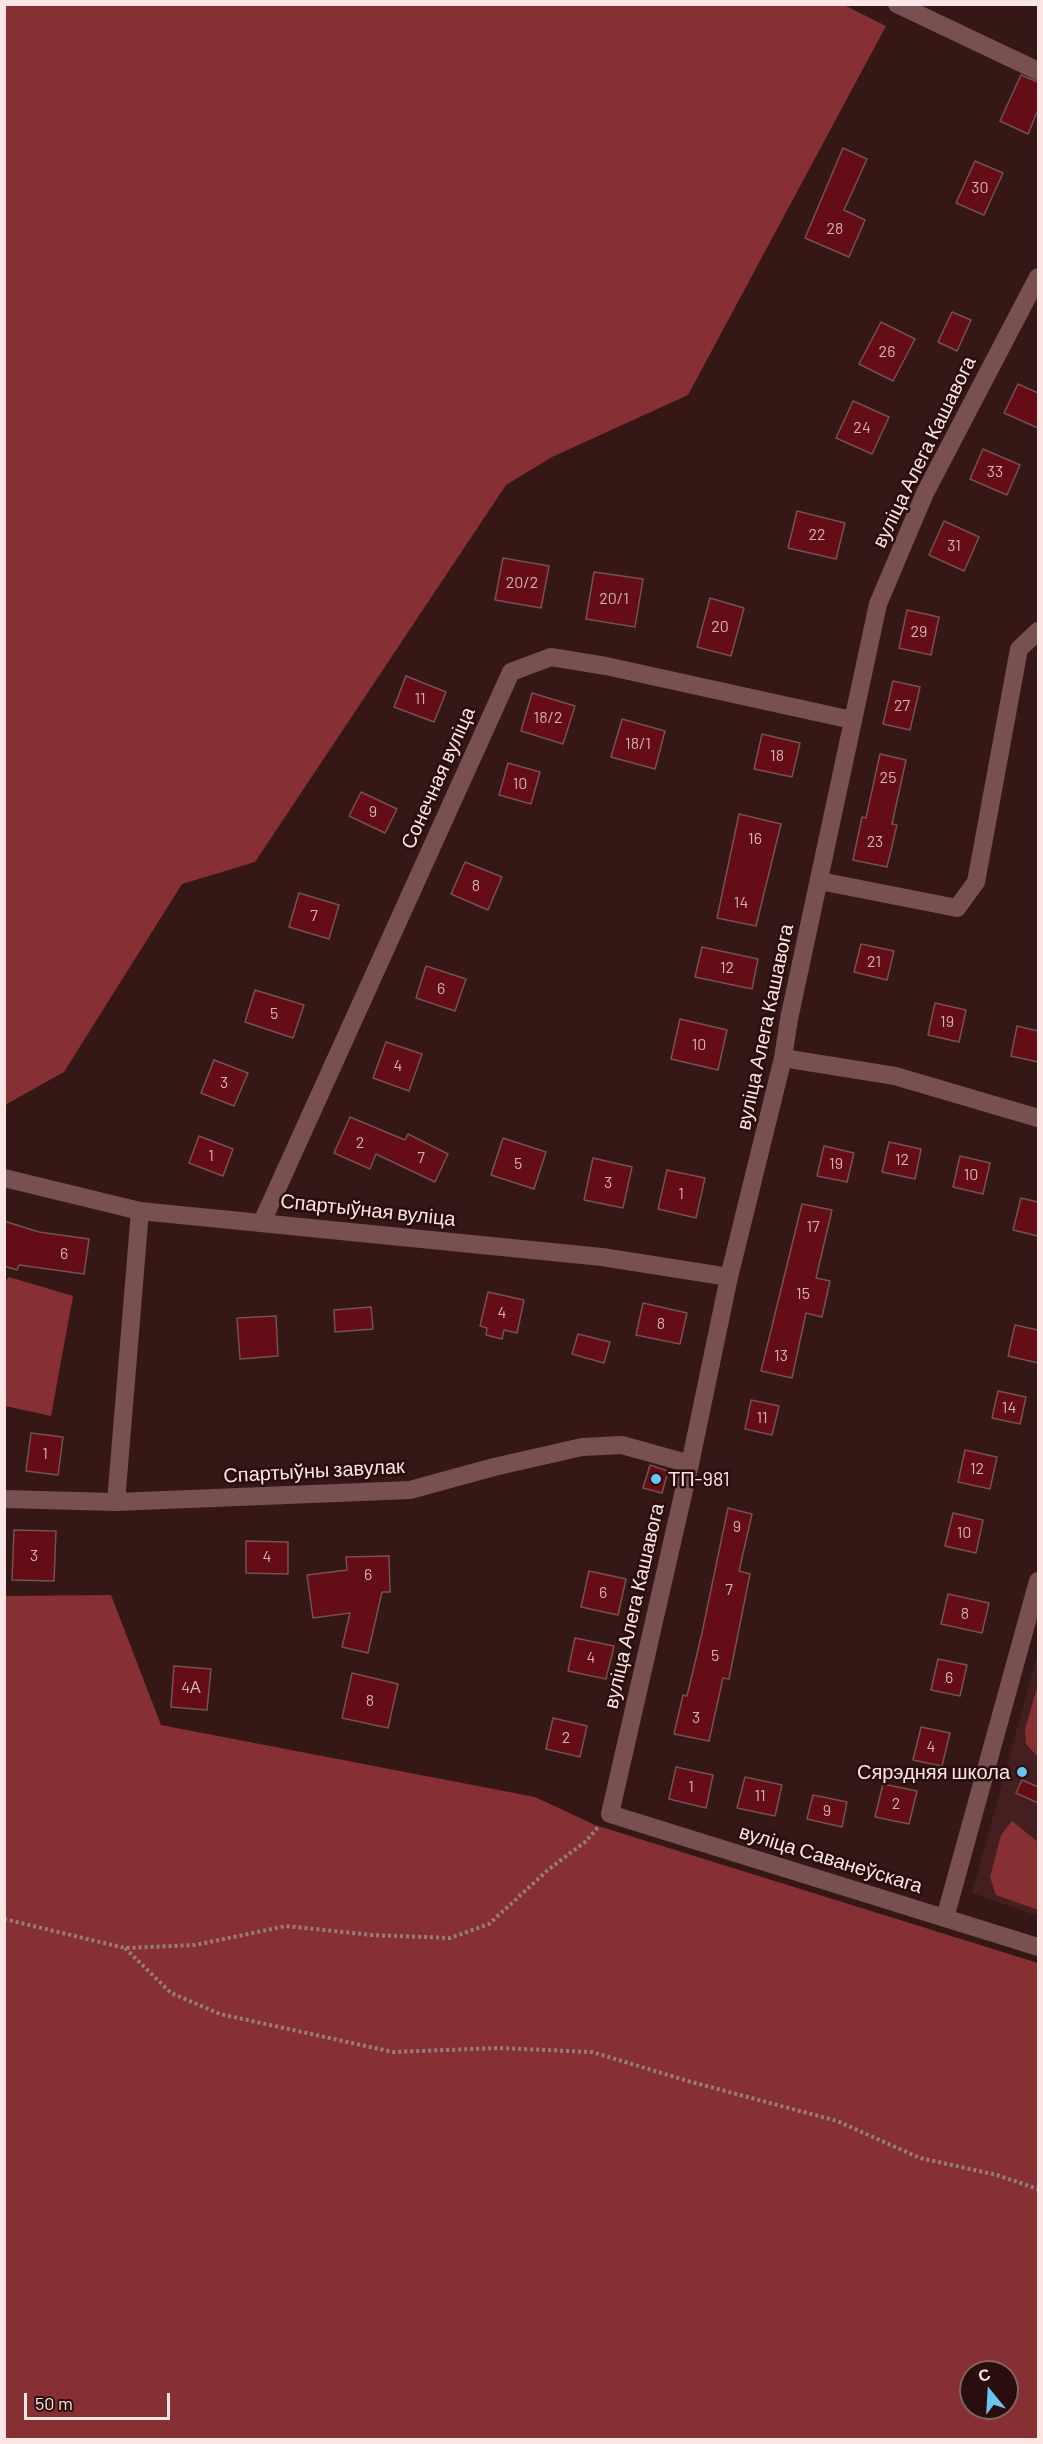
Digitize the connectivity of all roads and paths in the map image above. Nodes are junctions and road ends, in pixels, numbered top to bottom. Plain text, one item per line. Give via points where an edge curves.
1 (897, 4) edge
2 (1038, 71) edge
3 (1038, 277) edge
4 (1038, 631) edge
5 (852, 720) junction
6 (820, 880) junction
7 (783, 1058) junction
8 (1038, 1118) edge
9 (4, 1178) edge
10 (140, 1211) junction
11 (262, 1222) junction
12 (729, 1277) junction
13 (690, 1464) junction
14 (4, 1499) edge
15 (116, 1503) junction
16 (1038, 1581) edge
17 (610, 1814) junction
18 (945, 1918) junction
19 (4, 1919) edge
20 (1038, 1947) edge
21 (125, 1948) junction
22 (1038, 2189) edge

1 - 2 street
3 - 5 street, вуліца Алега Кашавога via 925,493 878,604
4 - 6 street via 1019,649 976,882 957,908
5 - 6 street, вуліца Алега Кашавога
5 - 11 street, Сонечная вуліца via 551,657 511,672
6 - 7 street, вуліца Алега Кашавога
7 - 8 street via 895,1076
7 - 12 street, вуліца Алега Кашавога
9 - 10 street, Спартыўная вуліца
10 - 11 street, Спартыўная вуліца
10 - 15 street
11 - 12 street, Спартыўная вуліца via 602,1257
12 - 13 street, вуліца Алега Кашавога
13 - 15 street, Спартыўны завулак via 622,1445 582,1447 410,1490
13 - 17 street, вуліца Алега Кашавога
14 - 15 street, Спартыўны завулак
16 - 18 street
17 - 18 street, вуліца Саванеўскага
17 - 21 path via 585,1842 489,1924 450,1938 286,1926 195,1945
18 - 20 street, вуліца Саванеўскага
19 - 21 path
21 - 22 path via 171,1993 220,2014 393,2052 499,2048 592,2052 837,2121 920,2158 997,2175

